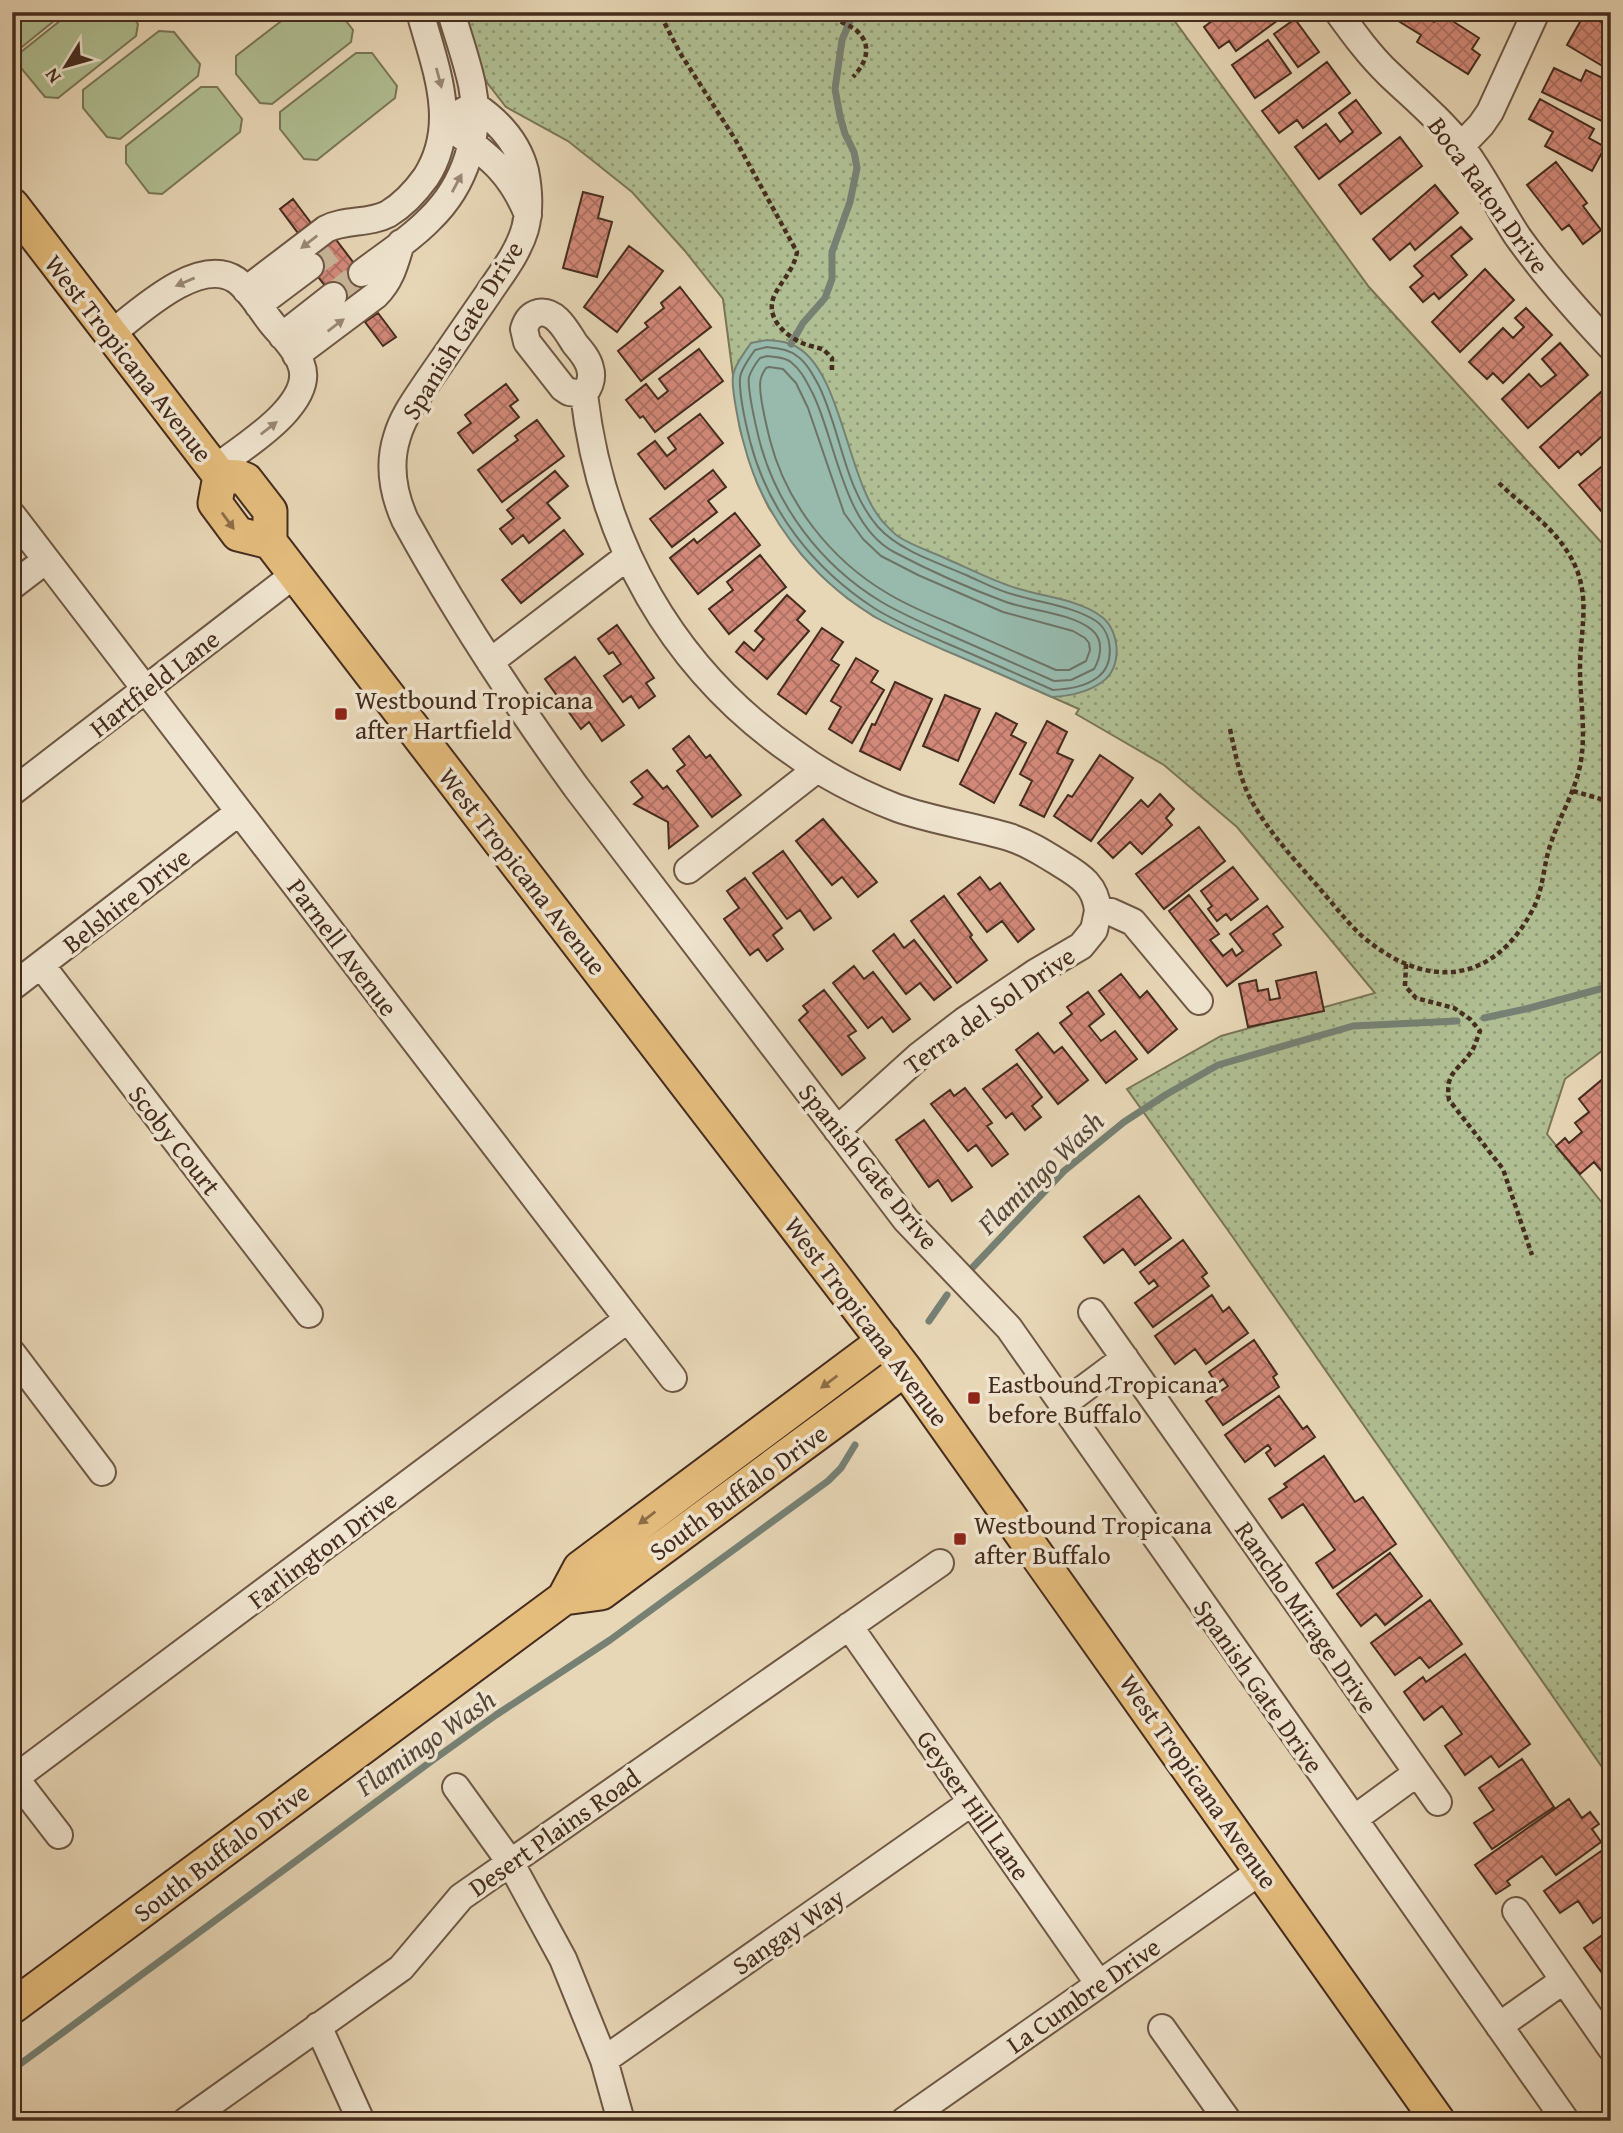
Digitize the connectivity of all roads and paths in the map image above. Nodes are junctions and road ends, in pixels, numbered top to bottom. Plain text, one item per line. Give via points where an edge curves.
1 (420, 12) edge
2 (451, 12) edge
3 (652, 12) edge
4 (827, 12) edge
5 (1339, 12) edge
6 (1536, 12) edge
7 (853, 77) dead end
8 (474, 105) junction
9 (444, 122) junction
10 (472, 144) junction
11 (1461, 146) junction
12 (12, 205) edge
13 (528, 215) junction
14 (372, 219) junction
15 (407, 238) junction
16 (340, 244) tunnel mouth
17 (310, 266) tunnel mouth
18 (362, 273) tunnel mouth
19 (333, 296) tunnel mouth
20 (252, 298) junction
21 (111, 334) junction
22 (289, 346) junction
23 (1611, 347) edge
24 (832, 371) dead end
25 (584, 394) dead end
26 (217, 472) junction
27 (1499, 483) dead end
28 (12, 516) edge
29 (627, 556) junction
30 (46, 560) junction
31 (295, 575) junction
32 (12, 586) edge
33 (490, 662) junction
34 (146, 689) junction
35 (1230, 729) dead end
36 (817, 769) junction
37 (1573, 791) junction
38 (12, 792) edge
39 (1611, 802) edge
40 (239, 812) junction
41 (688, 870) dead end
42 (1098, 911) junction
43 (1406, 964) junction
44 (41, 965) junction
45 (12, 987) edge
46 (1199, 1001) dead end
47 (837, 1130) junction
48 (1532, 1255) dead end
49 (1093, 1312) dead end
50 (309, 1314) dead end
51 (628, 1319) junction
52 (884, 1341) junction
53 (12, 1353) edge
54 (1125, 1358) junction
55 (905, 1369) junction
56 (673, 1378) dead end
57 (1062, 1405) junction
58 (102, 1472) dead end
59 (940, 1563) dead end
60 (564, 1598) junction
61 (849, 1626) junction
62 (1417, 1773) junction
63 (14, 1776) edge
64 (456, 1787) dead end
65 (972, 1802) junction
66 (1438, 1802) dead end
67 (1354, 1819) junction
68 (59, 1835) dead end
69 (510, 1862) junction
70 (1262, 1870) junction
71 (1516, 1911) dead end
72 (1564, 1980) junction
73 (1099, 1984) junction
74 (12, 2007) edge
75 (318, 2026) junction
76 (1499, 2026) junction
77 (1162, 2028) dead end
78 (1611, 2048) edge
79 (604, 2060) junction
80 (186, 2121) edge
81 (361, 2121) edge
82 (621, 2121) edge
83 (904, 2121) edge
84 (1228, 2121) edge
85 (1438, 2121) edge
86 (1566, 2121) edge

1 -> 9 street via 442,92
2 - 8 street
3 - 24 path via 664,22 735,139 797,252 774,297 776,323 803,344 824,350 832,358
4 - 7 path via 866,43 868,54
5 - 11 street, Boca Raton Drive via 1388,74
6 - 11 street via 1490,112
8 - 9 street
8 - 10 street
8 - 13 street, Spanish Gate Drive via 498,124 517,150 527,182
9 - 10 street, Spanish Gate Drive
9 - 14 street via 437,155 420,186 394,210
10 - 13 street, Spanish Gate Drive via 504,172
15 -> 10 street via 450,195
11 - 23 street, Boca Raton Drive via 1541,268
12 - 21 main road, West Tropicana Avenue
13 - 33 street, Spanish Gate Drive via 514,254 411,406 393,451 394,485 405,520
14 - 16 street
14 -> 20 street via 326,229
15 - 18 street
22 -> 15 street via 376,295 391,278
17 - 20 street
19 - 22 street
20 -> 21 street via 237,280 219,274 199,276 167,290
20 - 22 street
21 - 26 main road, West Tropicana Avenue
26 -> 22 street via 290,407 303,381 301,363
25 - 29 street via 601,487
26 - 31 main road, West Tropicana Avenue via 246,480 270,511 270,542
27 - 37 path via 1560,540 1582,586 1584,732
28 - 30 street, Parnell Avenue
29 - 33 street
29 - 36 street via 664,622 710,681 765,732
30 - 32 street
30 - 34 street, Parnell Avenue
31 - 34 street, Hartfield Lane
31 - 52 main road, West Tropicana Avenue
33 - 47 street, Spanish Gate Drive via 576,787
34 - 38 street, Hartfield Lane
34 - 40 street, Parnell Avenue
35 - 43 path via 1248,795 1275,835 1350,924
36 - 41 street
36 - 42 street via 859,792 929,819 1026,844 1081,876 1094,891
37 - 39 path
37 - 43 path via 1549,847 1534,906 1507,946 1483,964 1460,971
40 - 44 street, Belshire Drive
40 - 51 street, Parnell Avenue
42 - 46 street via 1133,922
42 - 47 street, Terra del Sol Drive via 1094,930 1081,946 964,1021
43 - 48 path via 1405,986 1416,998 1454,1008 1480,1031 1472,1051 1452,1072 1449,1100 1503,1169
44 - 45 street, Belshire Drive
44 - 50 street, Scoby Court
47 - 57 street, Spanish Gate Drive via 906,1220 1009,1328
49 - 54 street, Rancho Mirage Drive
51 - 56 street, Parnell Avenue
51 - 63 street, Farlington Drive
52 - 55 main road, West Tropicana Avenue
52 -> 60 main road, South Buffalo Drive via 580,1568
53 - 58 street
54 - 57 street
54 - 62 street, Rancho Mirage Drive
55 - 60 main road, South Buffalo Drive via 601,1593
55 - 70 main road, West Tropicana Avenue
57 - 67 street, Spanish Gate Drive
59 - 61 street, Desert Plains Road
60 - 74 main road, South Buffalo Drive
61 - 65 street, Geyser Hill Lane
61 - 69 street, Desert Plains Road
62 - 66 street, Rancho Mirage Drive
62 - 67 street
63 - 68 street
64 - 69 street
65 - 73 street, Geyser Hill Lane
65 - 79 street, Sangay Way
67 - 76 street, Spanish Gate Drive
69 - 75 street, Desert Plains Road via 461,1897 401,1968
69 - 79 street via 563,1959
70 - 73 street, La Cumbre Drive
70 - 85 main road, West Tropicana Avenue
71 - 72 street
72 - 76 street
72 - 78 street
73 - 83 street, La Cumbre Drive
75 - 80 street, Desert Plains Road
75 - 81 street
76 - 86 street, Spanish Gate Drive
77 - 84 street
79 - 82 street

